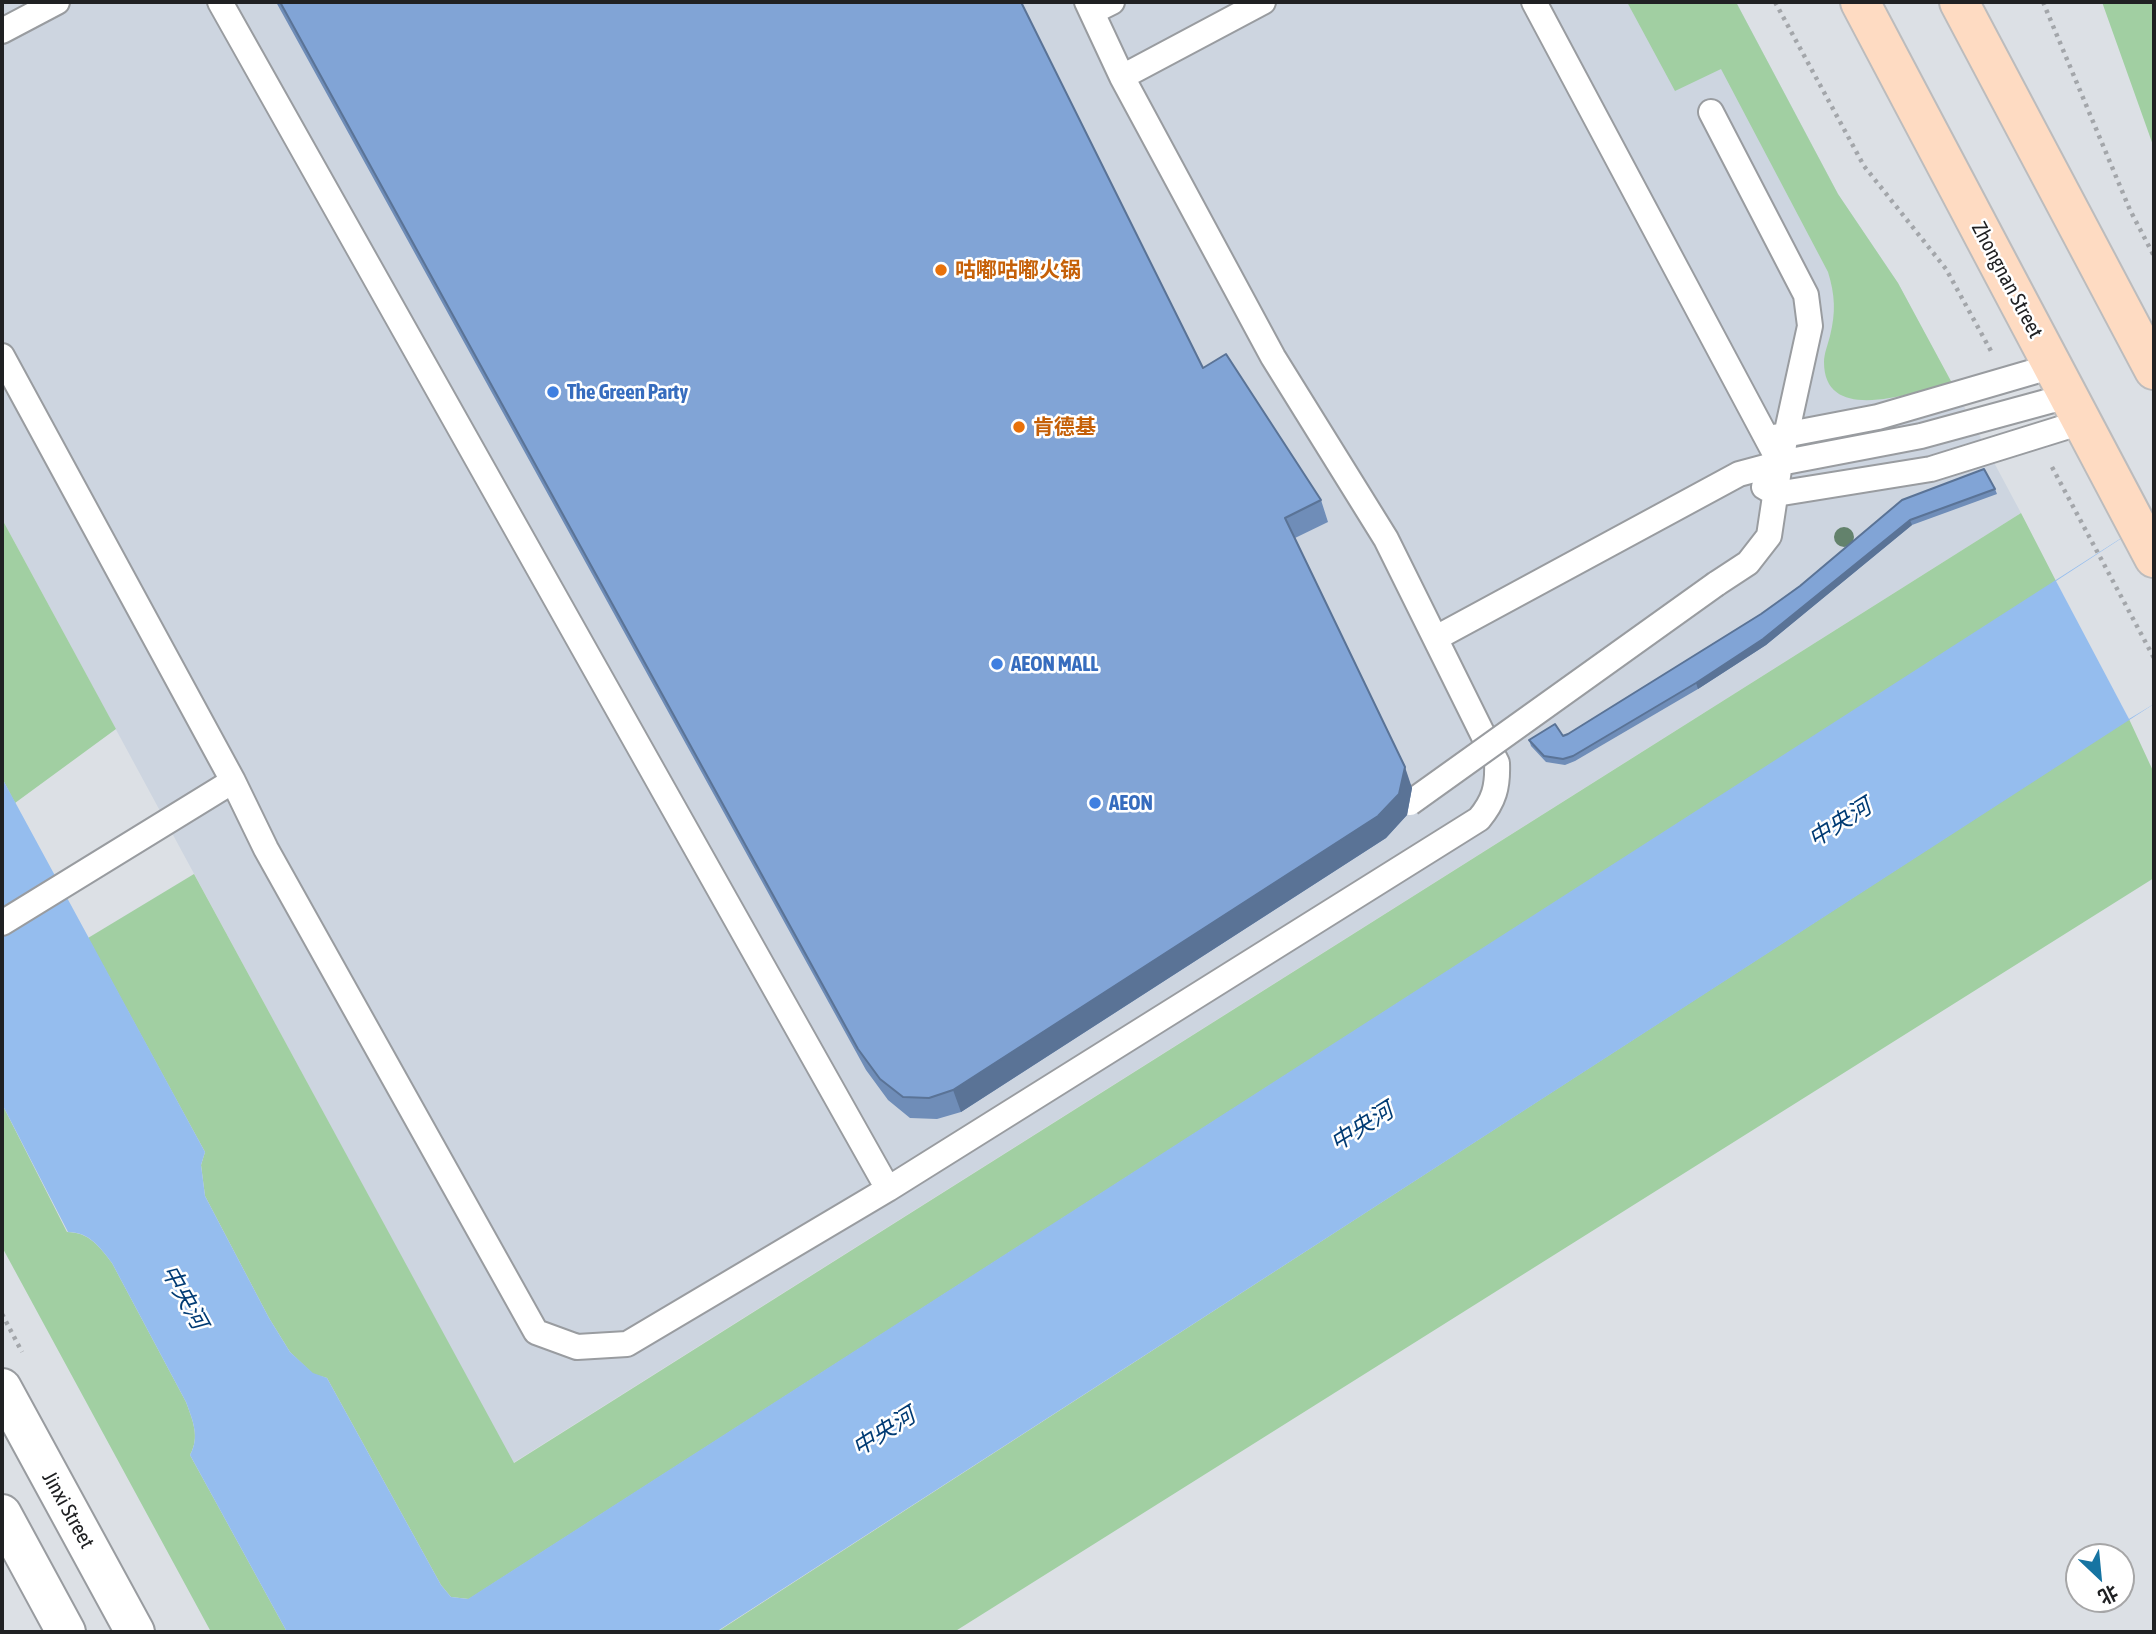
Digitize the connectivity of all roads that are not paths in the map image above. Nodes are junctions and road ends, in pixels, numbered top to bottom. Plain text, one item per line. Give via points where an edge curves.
1 (220, 2) edge
2 (1263, 2) edge
3 (1534, 2) edge
4 (1860, 2) edge
5 (1959, 2) edge
6 (45, 4) edge
7 (1097, 5) edge
8 (2, 31) edge
9 (1122, 77) junction
10 (1711, 111) dead end
11 (2, 356) edge
12 (2154, 370) edge
13 (2068, 394) junction
14 (1778, 436) junction
15 (1780, 463) junction
16 (1739, 474) junction
17 (1776, 494) junction
18 (2146, 542) edge
19 (1436, 638) junction
20 (233, 781) junction
21 (1409, 803) dead end
22 (2, 923) edge
23 (888, 1189) junction
24 (2, 1388) edge
25 (2, 1514) edge
26 (66, 1632) edge
27 (135, 1632) edge

1 - 23 lane
2 - 9 lane
3 - 14 lane
4 - 13 main road, Zhongnan Street
5 - 12 main road
6 - 8 lane
7 - 9 lane
9 - 19 lane via 1273,357 1386,539
10 - 14 lane via 1806,295 1810,326
11 - 20 lane
13 - 14 lane via 2006,379 1878,417
13 - 15 lane via 1921,436
13 - 17 lane via 2036,437 1931,469
13 - 18 main road, Zhongnan Street
14 - 15 lane
14 - 16 lane
15 - 16 lane
15 - 17 lane
16 - 17 lane
16 - 19 lane
17 - 21 lane, bridge via 1769,536 1748,563
19 - 23 lane via 1497,763 1493,802 1479,819
20 - 22 lane
20 - 23 lane via 266,849 536,1332 577,1346 627,1344
24 - 27 main road, Jinxi Street
25 - 26 main road

